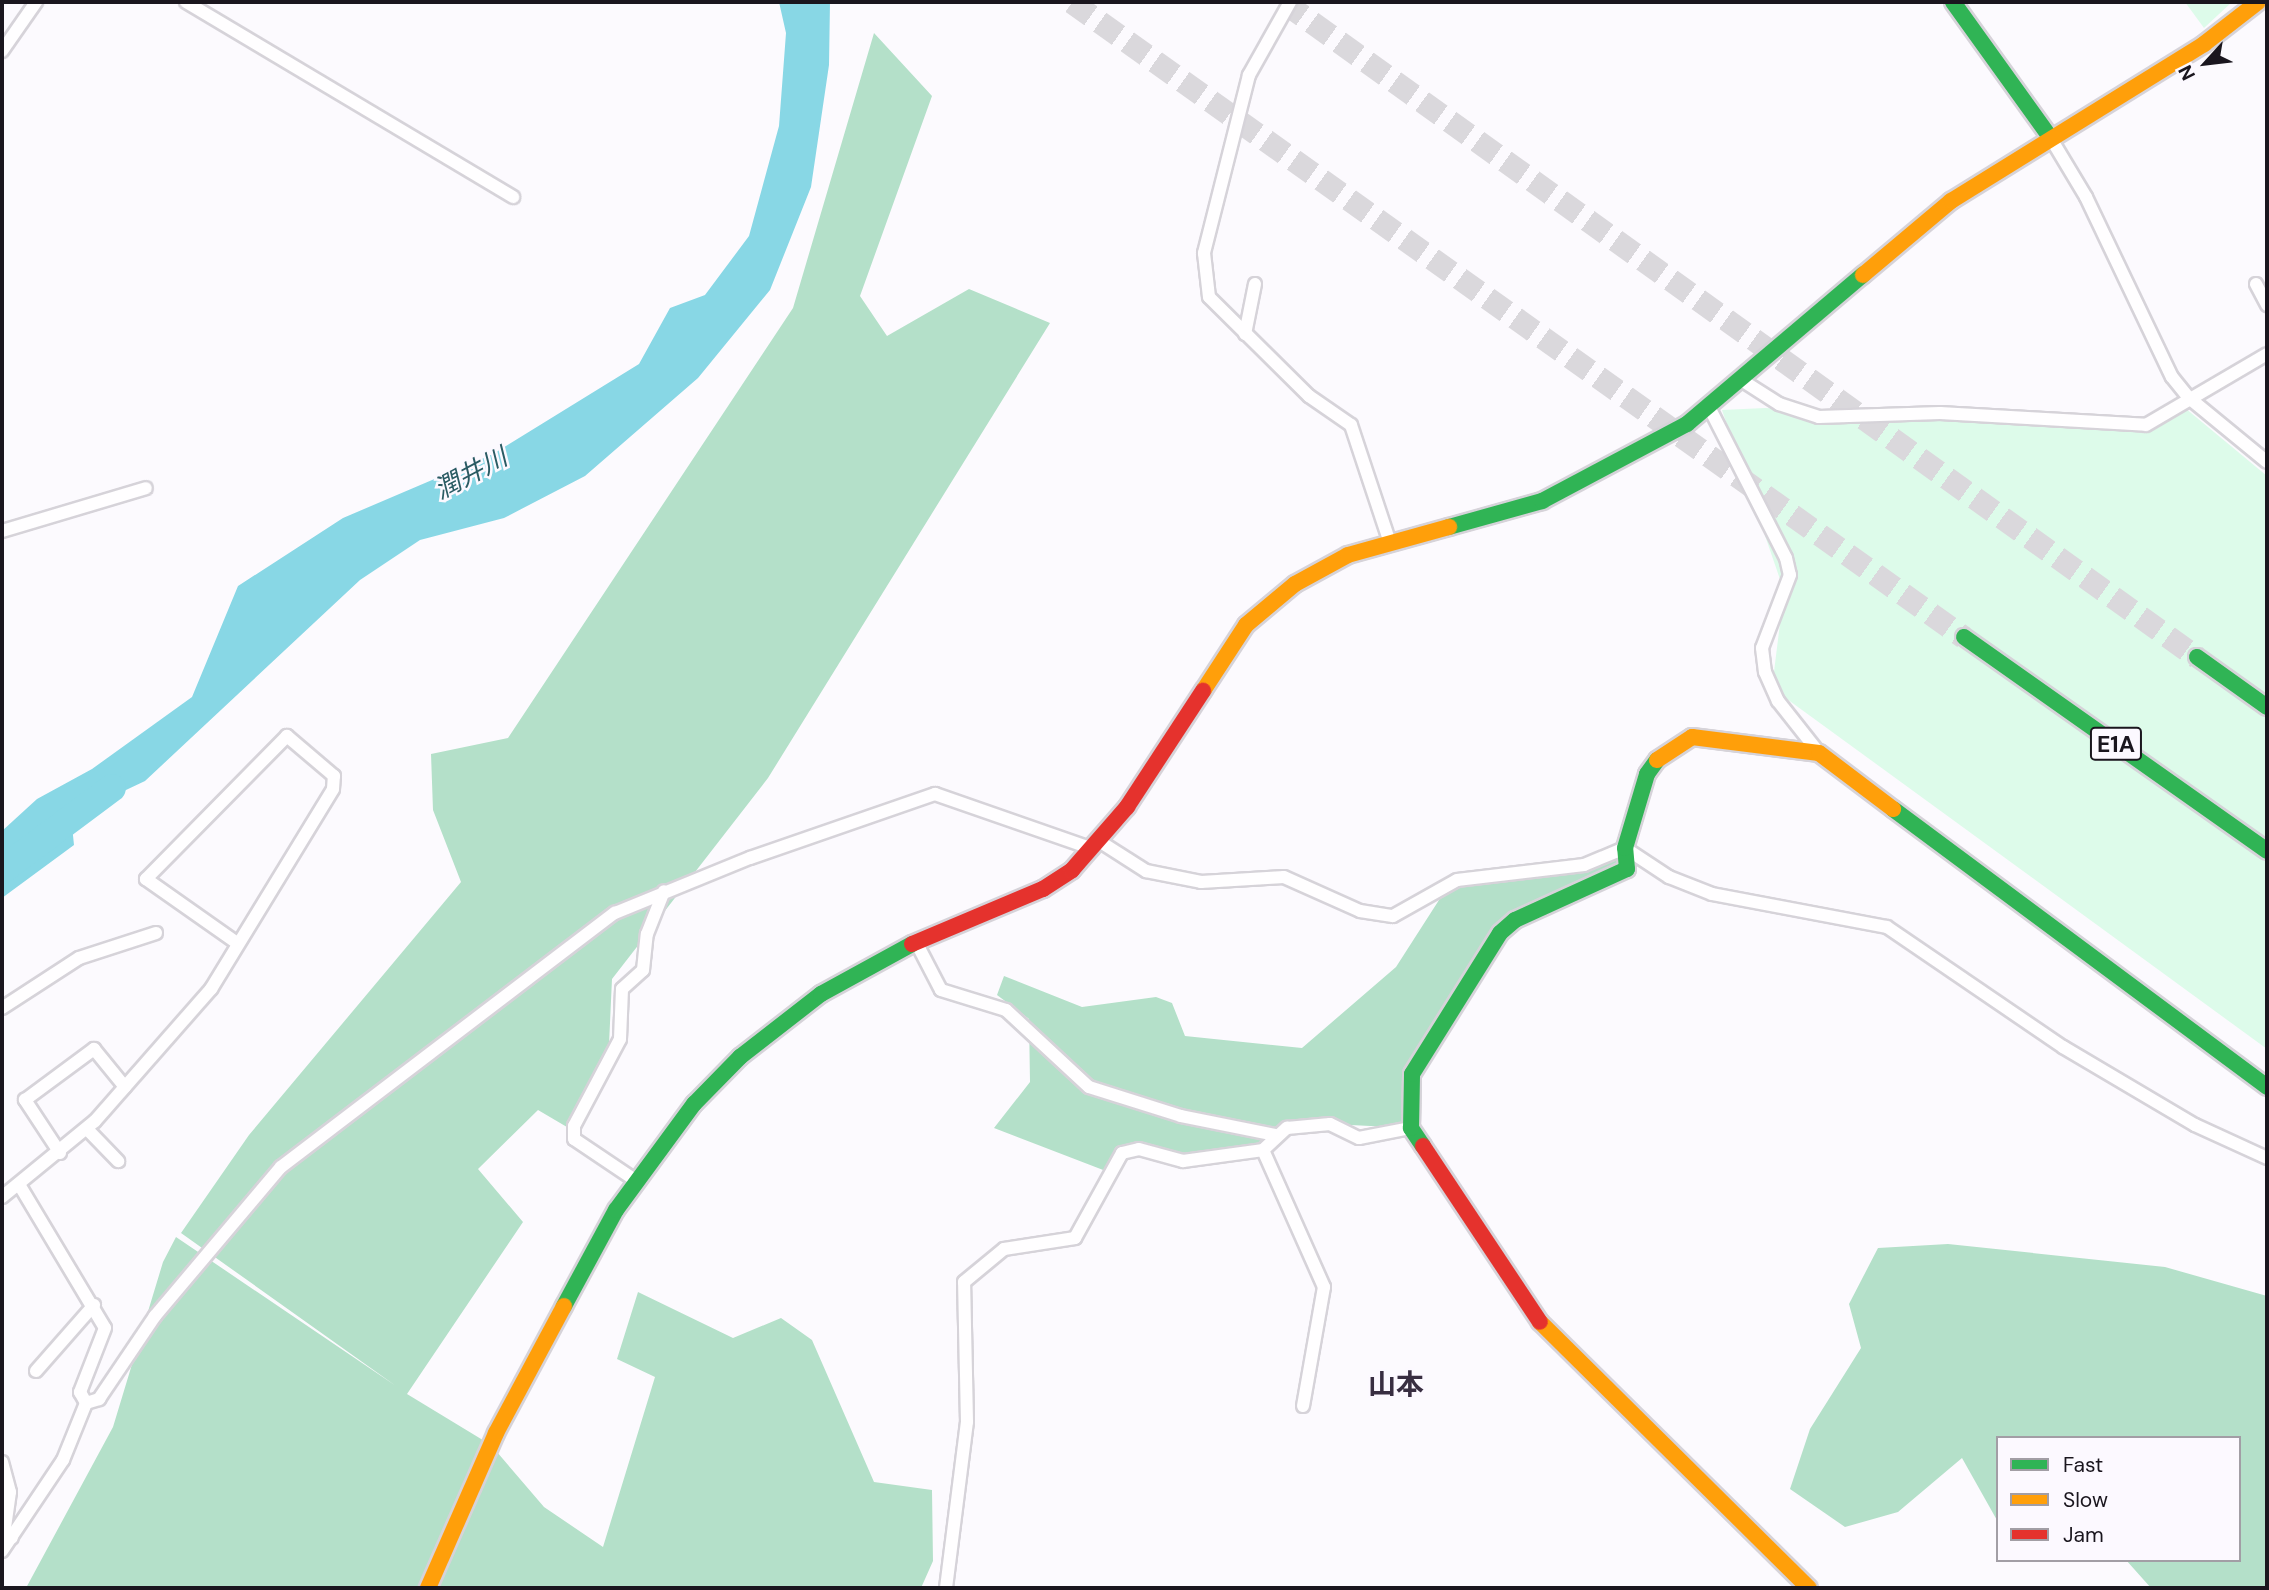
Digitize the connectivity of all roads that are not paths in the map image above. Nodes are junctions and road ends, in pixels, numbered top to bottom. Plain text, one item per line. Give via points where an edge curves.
1 (36, 2) edge
2 (186, 2) edge
3 (1290, 2) edge
4 (1953, 2) edge
5 (2258, 2) edge
6 (2, 51) edge
7 (2050, 137) junction
8 (513, 197) dead end
9 (1255, 284) dead end
10 (2256, 284) dead end
11 (2267, 306) edge
12 (1245, 334) junction
13 (2267, 354) edge
14 (1743, 382) junction
15 (2188, 397) junction
16 (1709, 407) junction
17 (2267, 462) edge
18 (146, 488) dead end
19 (2, 531) edge
20 (1391, 543) junction
21 (1965, 637) tunnel mouth
22 (2197, 657) tunnel mouth
23 (2267, 707) edge
24 (1819, 753) junction
25 (1096, 845) junction
26 (1625, 848) junction
27 (2267, 851) edge
28 (664, 891) junction
29 (156, 933) dead end
30 (916, 942) junction
31 (237, 943) junction
32 (2, 1007) edge
33 (125, 1087) junction
34 (2267, 1087) edge
35 (1411, 1128) junction
36 (87, 1129) junction
37 (1275, 1135) junction
38 (1263, 1150) junction
39 (60, 1153) junction
40 (2267, 1158) edge
41 (118, 1161) dead end
42 (635, 1180) junction
43 (20, 1186) junction
44 (2, 1197) edge
45 (94, 1306) junction
46 (36, 1371) dead end
47 (86, 1403) junction
48 (1303, 1406) dead end
49 (2, 1462) edge
50 (5, 1496) edge
51 (12, 1538) junction
52 (2, 1551) edge
53 (428, 1588) edge
54 (946, 1588) edge
55 (1809, 1588) edge

1 - 6 street
2 - 8 street
3 - 12 street via 1249,75 1204,253 1209,297
4 - 7 main road
5 - 7 main road via 2204,44
7 - 14 main road via 1951,201
7 - 15 street via 2085,197 2141,320
9 - 12 street
10 - 11 street
12 - 20 street via 1273,354 1309,396 1351,425
13 - 15 street
14 - 15 street via 1779,404 1819,417 1940,413 2146,425
14 - 16 main road
15 - 17 street
16 - 20 main road via 1542,501
16 - 24 street via 1786,558 1790,575 1762,648 1765,672 1778,702
18 - 19 street
20 - 25 main road via 1321,568 1274,598 1246,625 1127,807
21 - 27 main road, E1A
22 - 23 main road
24 - 26 main road via 1692,737 1676,743 1647,774
24 - 34 main road via 2116,980
25 - 26 street via 1146,871 1201,882 1284,877 1360,911 1393,916 1457,880 1584,865
25 - 28 street via 935,794
25 - 30 main road via 1043,889
26 - 35 main road via 1626,869 1514,920 1500,933 1412,1074
26 - 40 street via 1669,877 1712,894 1887,927 2063,1047 2195,1125
28 - 42 street via 647,934 643,970 622,989 620,1039 574,1126 575,1139
28 - 47 street via 615,913 458,1037 303,1146 155,1316 99,1399
29 - 32 street via 79,958
30 - 37 street via 941,990 1006,1010 1089,1087 1181,1116
30 - 42 main road via 821,994 740,1057 694,1104
31 - 31 street via 333,789 334,776 287,736 146,879
31 - 33 street via 211,989
33 - 36 street
33 - 39 street via 94,1049 25,1100
35 - 37 street via 1359,1138 1320,1123
35 - 55 main road via 1550,1337
36 - 39 street
36 - 41 street
37 - 38 street
38 - 48 street via 1324,1287
38 - 54 street via 1183,1161 1139,1149 1122,1153 1075,1238 1003,1249 964,1282 967,1422
39 - 43 street
42 - 53 main road via 496,1433
43 - 44 street
43 - 45 street
45 - 46 street
45 - 47 street via 105,1328 80,1392
47 - 51 street via 63,1460
49 - 50 street
50 - 51 street via 5,1529
51 - 52 street

